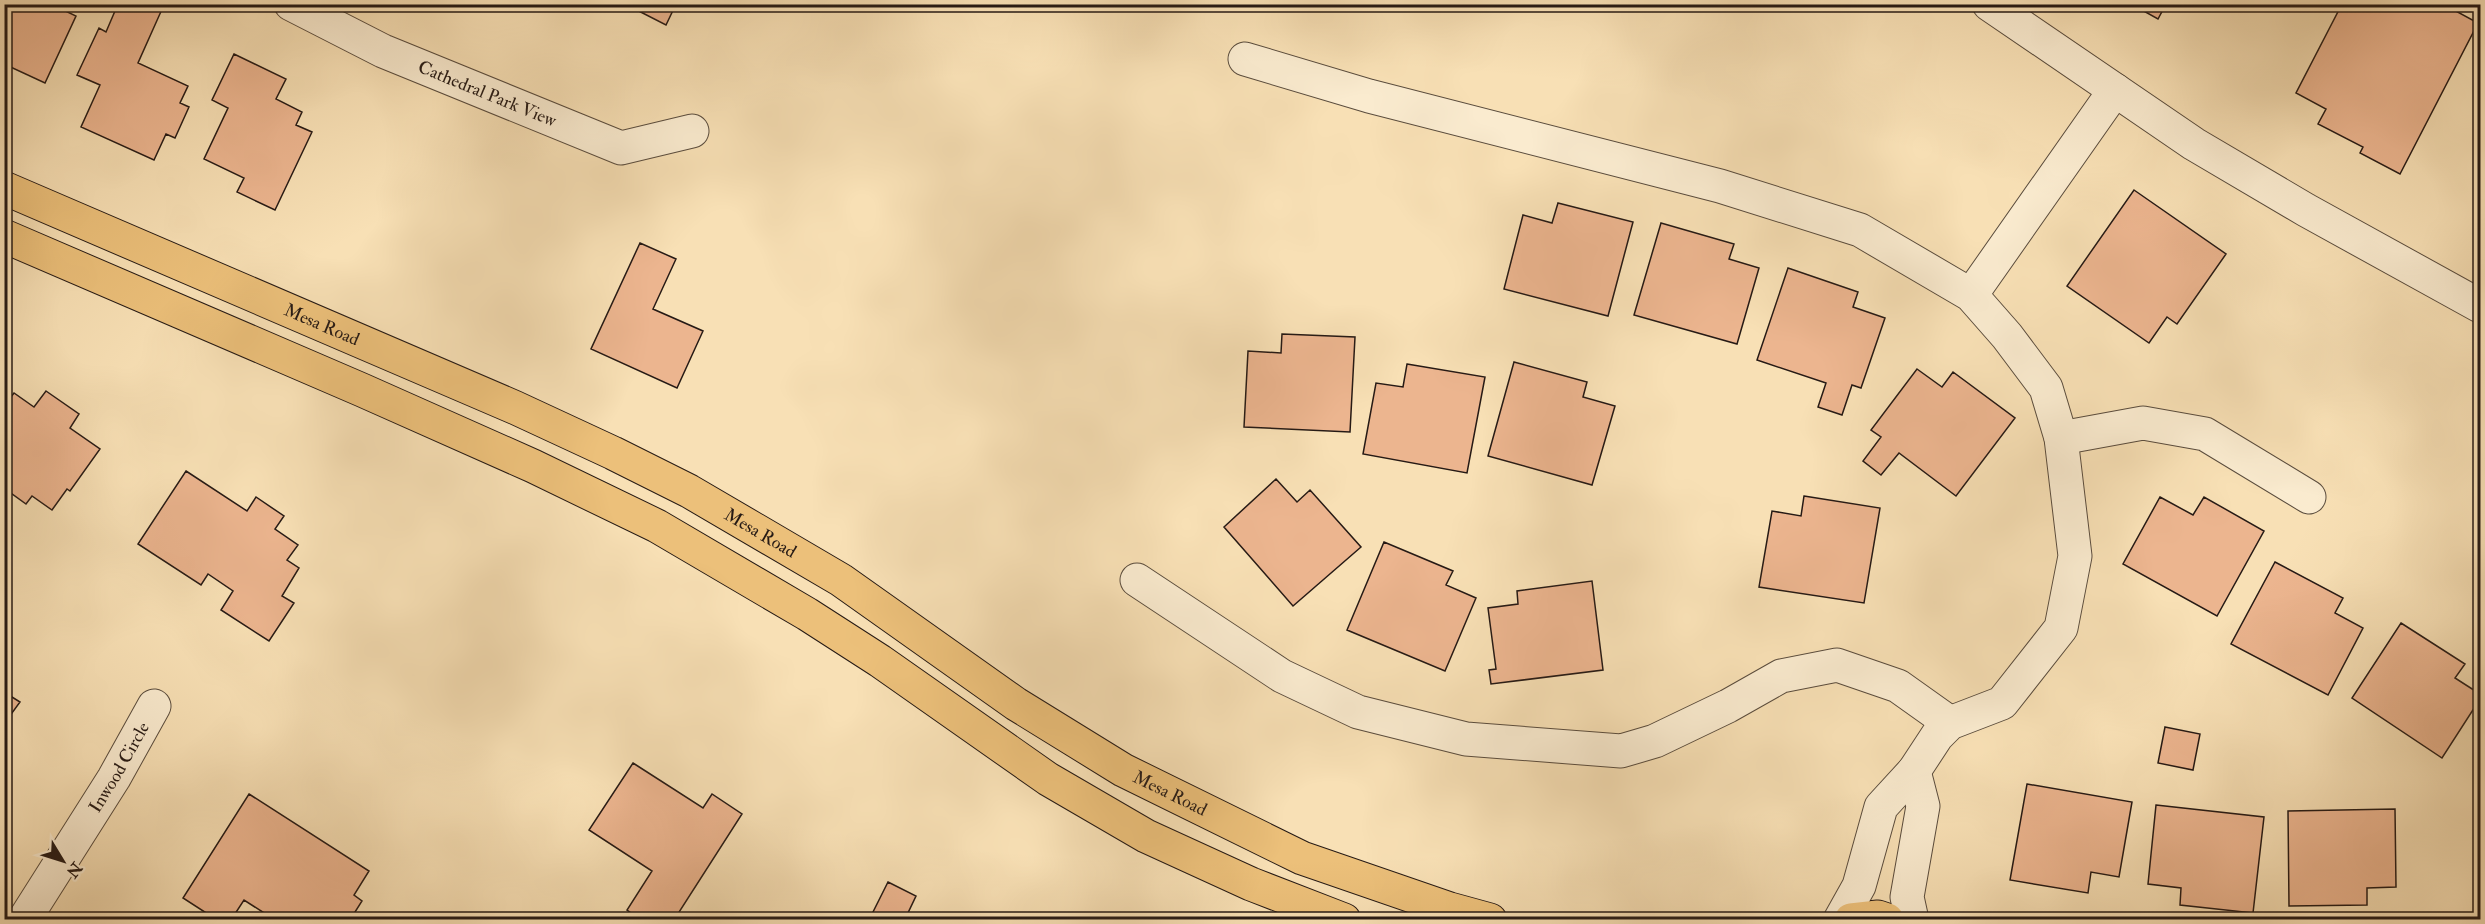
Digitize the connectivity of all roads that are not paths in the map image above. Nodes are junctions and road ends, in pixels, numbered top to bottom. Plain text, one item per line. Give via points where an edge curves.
1 (291, 4) edge
2 (1989, 4) edge
3 (1245, 59) dead end
4 (2115, 90) junction
5 (692, 131) dead end
6 (4, 188) edge
7 (4, 236) edge
8 (1971, 295) junction
9 (2481, 306) edge
10 (2061, 438) junction
11 (2309, 497) dead end
12 (1137, 580) dead end
13 (154, 706) dead end
14 (1950, 723) junction
15 (1914, 771) junction
16 (4, 913) edge
17 (14, 920) edge
18 (24, 920) edge
19 (1344, 920) edge
20 (1490, 920) edge
21 (1840, 920) edge
22 (1851, 920) edge
23 (1887, 920) edge
24 (1912, 920) edge

1 - 5 street, Cathedral Park View via 383,51 621,148
2 - 4 street
3 - 8 street via 1370,96 1720,186 1860,230
4 - 8 street
4 - 9 street via 2194,144
6 - 20 main road, Mesa Road via 613,453 689,491 841,580 1016,704 1123,770 1302,858
7 - 19 main road via 426,418 657,526 807,614 1048,778 1146,836 1251,884
8 - 10 street via 2046,388
10 - 11 street via 2143,423 2205,434
10 - 14 street via 2075,556 2061,628 2002,703
12 - 14 street via 1281,676 1358,712 1466,739 1621,751 1655,741 1781,676 1837,665 1898,686
13 - 18 street, Inwood Circle via 114,778
14 - 15 street via 1936,736
15 - 21 street via 1881,807 1859,886
15 - 24 street via 1923,806 1907,897
16 - 17 street
22 - 23 main road

